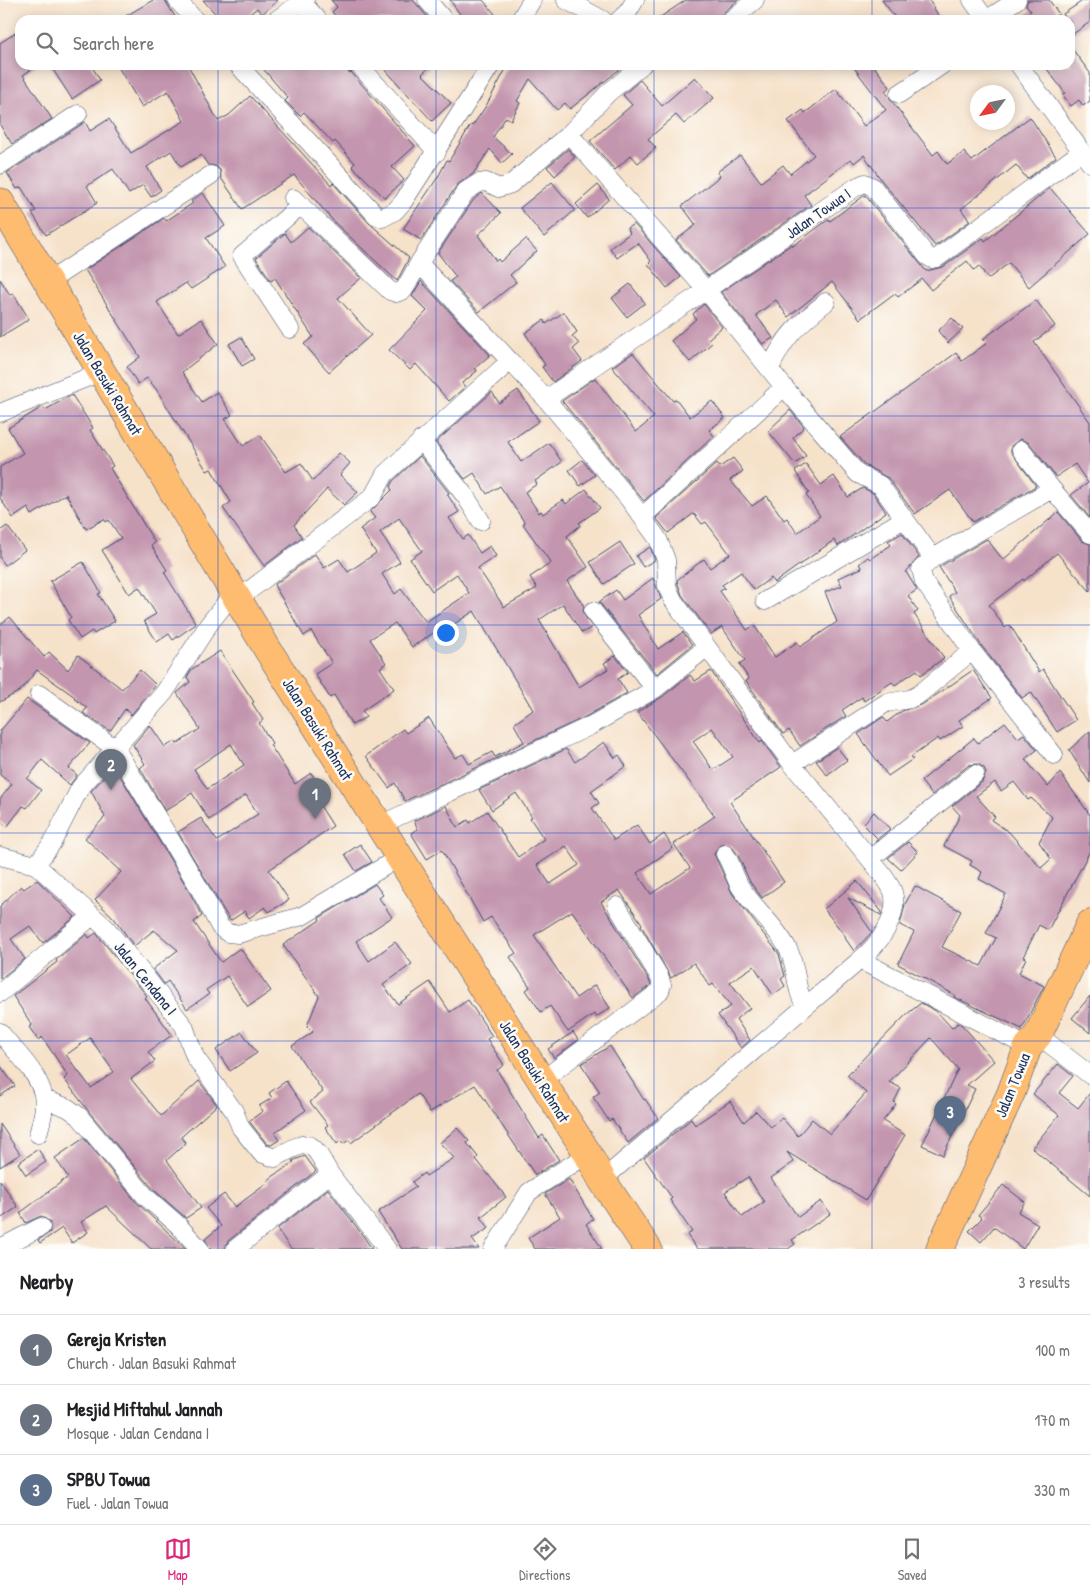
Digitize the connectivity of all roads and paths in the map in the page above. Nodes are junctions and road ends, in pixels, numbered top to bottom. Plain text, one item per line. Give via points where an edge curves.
1 (176, 0) edge
2 (427, 0) edge
3 (532, 0) edge
4 (566, 0) edge
5 (636, 0) edge
6 (755, 0) edge
7 (972, 0) edge
8 (1016, 0) edge
9 (302, 1) edge
10 (190, 15) edge
11 (283, 15) edge
12 (314, 15) edge
13 (440, 15) edge
14 (523, 15) edge
15 (594, 15) edge
16 (625, 15) edge
17 (737, 15) edge
18 (982, 15) edge
19 (994, 15) edge
20 (243, 70) edge
21 (362, 70) edge
22 (485, 70) edge
23 (636, 70) edge
24 (935, 70) edge
25 (1023, 70) edge
26 (899, 94) dead end
27 (78, 114) dead end
28 (569, 134) junction
29 (436, 152) junction
30 (1086, 158) edge
31 (0, 165) edge
32 (211, 174) dead end
33 (0, 202) edge
34 (419, 262) junction
35 (48, 282) junction
36 (706, 290) junction
37 (826, 302) dead end
38 (290, 330) dead end
39 (510, 361) junction
40 (770, 369) junction
41 (101, 372) junction
42 (784, 387) junction
43 (546, 399) junction
44 (0, 413) edge
45 (421, 440) junction
46 (1021, 450) dead end
47 (1052, 489) junction
48 (642, 517) junction
49 (904, 519) junction
50 (481, 521) dead end
51 (1090, 534) edge
52 (933, 558) junction
53 (236, 595) junction
54 (765, 600) dead end
55 (593, 611) dead end
56 (707, 647) junction
57 (972, 651) junction
58 (655, 689) junction
59 (39, 694) dead end
60 (116, 748) junction
61 (1054, 756) dead end
62 (792, 764) junction
63 (976, 774) dead end
64 (378, 826) junction
65 (725, 854) dead end
66 (0, 856) edge
67 (400, 858) junction
68 (870, 859) junction
69 (36, 865) junction
70 (617, 906) dead end
71 (91, 918) junction
72 (1090, 924) edge
73 (860, 960) junction
74 (0, 993) edge
75 (806, 1006) junction
76 (0, 1032) edge
77 (1033, 1041) junction
78 (1090, 1075) edge
79 (541, 1081) junction
80 (44, 1099) junction
81 (38, 1134) dead end
82 (588, 1154) junction
83 (330, 1174) junction
84 (602, 1180) junction
85 (41, 1227) dead end
86 (0, 1248) edge
87 (200, 1249) edge
88 (235, 1249) edge
89 (387, 1249) edge
90 (493, 1249) edge
91 (648, 1249) edge
92 (940, 1249) edge

1 - 10 street
2 - 13 street
3 - 14 street
4 - 15 street
5 - 16 street
6 - 17 street
7 - 18 street
8 - 19 street
9 - 11 street
9 - 12 street
20 - 29 street via 377,216 386,217 403,202
21 - 29 street
22 - 29 street
23 - 28 street via 608,93
24 - 26 street
25 - 30 street, Jalan Towua I
27 - 31 street
28 - 34 street via 505,188 486,182 466,190
28 - 36 street
30 - 36 street, Jalan Towua I via 932,259 873,187 865,183 856,186
32 - 35 street
33 - 35 main road, Jalan Basuki Rahmat
34 - 38 street via 404,290 390,291 297,201 242,256
34 - 39 street
35 - 41 main road, Jalan Basuki Rahmat
36 - 40 street
36 - 43 street
37 - 40 street via 779,347
39 - 43 street
39 - 45 street
40 - 42 street
41 - 44 street
41 - 53 main road, Jalan Basuki Rahmat
42 - 48 street
42 - 49 street via 858,474 880,485
43 - 48 street
45 - 50 street
45 - 53 street via 385,474 373,496
46 - 47 street
47 - 51 street
47 - 52 street
48 - 56 street via 664,550 667,586 673,600
49 - 52 street
49 - 54 street
52 - 57 street via 921,569 921,575
53 - 60 street via 208,624 164,693
53 - 64 main road, Jalan Basuki Rahmat
55 - 58 street
56 - 58 street
56 - 62 street
57 - 61 street
57 - 62 street via 918,696 886,703
58 - 64 street via 554,744
59 - 60 street
60 - 67 street via 220,927 228,933 263,928 316,910
60 - 69 street via 80,788 52,843
62 - 68 street
63 - 68 street
64 - 67 main road, Jalan Basuki Rahmat
65 - 75 street via 742,889 779,933 789,951 797,974 799,996
66 - 69 street
67 - 79 main road, Jalan Basuki Rahmat
68 - 73 street via 893,892 892,910 885,935
69 - 71 street, Jalan Cendana I
70 - 79 street via 659,976 662,988
71 - 74 street
71 - 83 street, Jalan Cendana I via 106,928 184,1026 201,1066 261,1153 275,1158 298,1145 310,1144 316,1148
72 - 77 main road, Jalan Towua
73 - 75 street
73 - 77 street
75 - 84 street
76 - 80 street via 36,1077
77 - 78 street
77 - 92 main road, Jalan Towua
79 - 82 main road, Jalan Basuki Rahmat
80 - 81 street
80 - 87 street via 79,1116 146,1197
82 - 84 main road, Jalan Basuki Rahmat
82 - 90 street via 529,1192
83 - 88 street
83 - 89 street
84 - 91 main road, Jalan Basuki Rahmat
85 - 86 street

